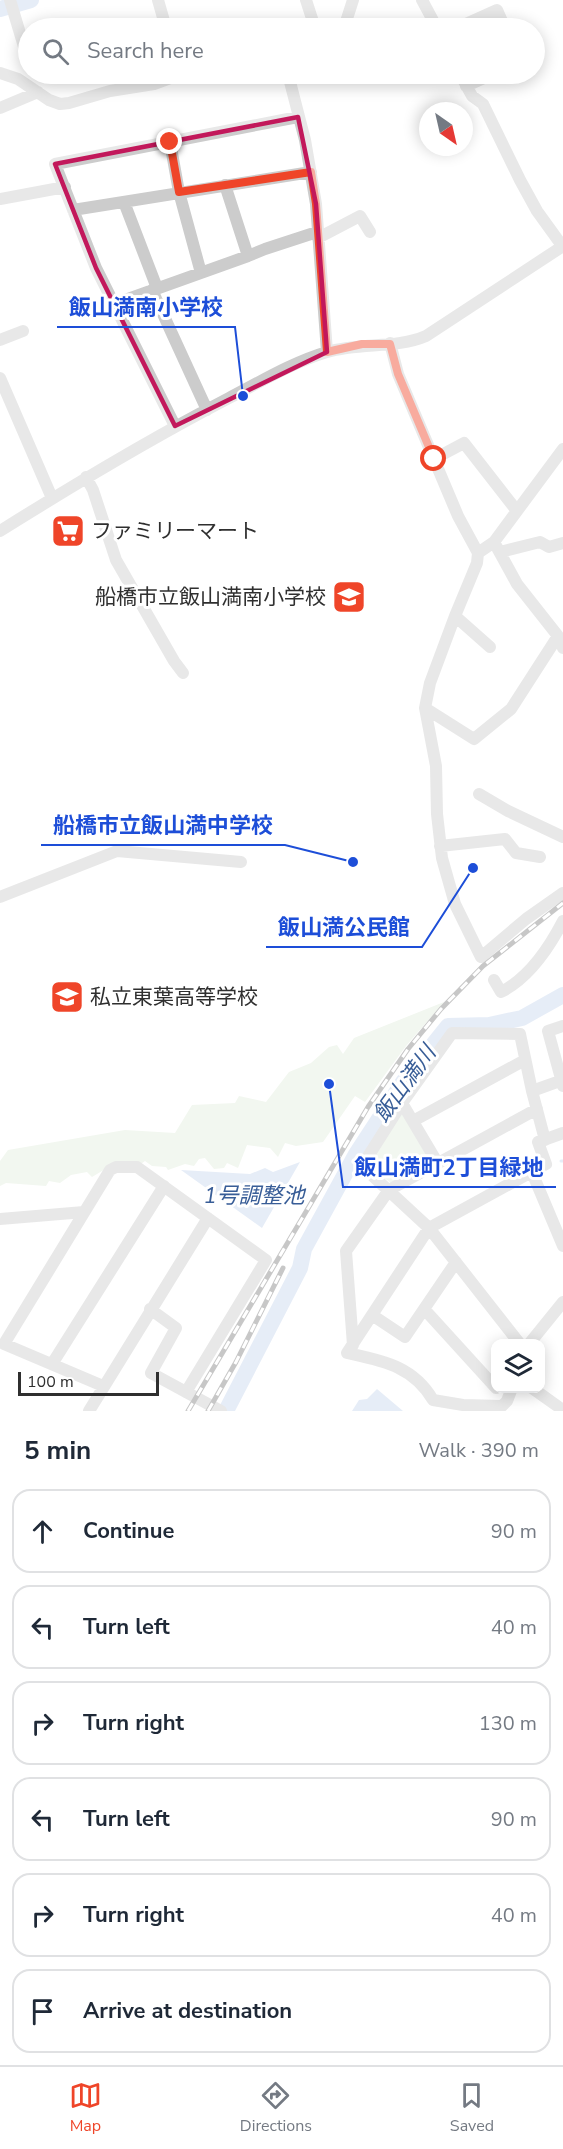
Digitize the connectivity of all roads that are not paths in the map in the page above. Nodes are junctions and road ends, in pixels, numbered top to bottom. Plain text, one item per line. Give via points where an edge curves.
1 (158, 0) edge
2 (306, 0) edge
3 (353, 0) edge
4 (422, 0) edge
5 (12, 6) edge
6 (163, 18) edge
7 (312, 18) edge
8 (347, 18) edge
9 (432, 18) edge
10 (479, 18) edge
11 (500, 18) edge
12 (18, 26) edge
13 (0, 74) edge
14 (18, 79) edge
15 (26, 84) edge
16 (34, 84) edge
17 (154, 84) edge
18 (290, 84) edge
19 (470, 84) edge
20 (466, 86) joint
21 (35, 90) junction
22 (0, 108) edge
23 (298, 117) junction
24 (170, 142) junction
25 (311, 172) junction
26 (225, 185) junction
27 (64, 187) junction
28 (179, 192) junction
29 (0, 199) edge
30 (124, 202) junction
31 (74, 210) junction
32 (370, 232) dead end
33 (318, 235) junction
34 (562, 246) edge
35 (248, 256) junction
36 (201, 273) junction
37 (155, 289) junction
38 (114, 304) junction
39 (23, 331) dead end
40 (0, 340) edge
41 (390, 344) junction
42 (327, 352) junction
43 (0, 378) edge
44 (207, 410) junction
45 (175, 426) junction
46 (563, 448) edge
47 (434, 459) junction
48 (86, 477) junction
49 (52, 498) junction
50 (517, 511) junction
51 (0, 531) edge
52 (563, 543) edge
53 (497, 547) junction
54 (478, 553) junction
55 (454, 616) junction
56 (558, 636) junction
57 (490, 647) dead end
58 (563, 648) edge
59 (183, 673) dead end
60 (425, 708) junction
61 (479, 794) dead end
62 (563, 837) edge
63 (440, 846) junction
64 (540, 857) dead end
65 (241, 862) dead end
66 (563, 893) edge
67 (0, 897) edge
68 (563, 921) edge
69 (494, 980) dead end
70 (563, 1026) edge
71 (525, 1060) junction
72 (562, 1082) edge
73 (532, 1091) junction
74 (402, 1102) junction
75 (537, 1109) junction
76 (413, 1121) junction
77 (563, 1133) edge
78 (545, 1140) junction
79 (437, 1162) junction
80 (531, 1170) junction
81 (164, 1186) junction
82 (389, 1190) junction
83 (84, 1212) junction
84 (208, 1218) junction
85 (0, 1220) edge
86 (429, 1228) junction
87 (563, 1246) edge
88 (456, 1262) junction
89 (563, 1302) edge
90 (150, 1309) junction
91 (425, 1310) junction
92 (372, 1315) junction
93 (516, 1339) edge
94 (533, 1339) edge
95 (353, 1345) junction
96 (52, 1364) junction
97 (491, 1383) edge
98 (103, 1386) junction
99 (186, 1392) junction
100 (538, 1393) edge
101 (510, 1395) edge
102 (563, 1410) edge
103 (89, 1411) edge
104 (221, 1411) edge

1 - 6 street
2 - 7 street
3 - 8 street
4 - 9 street
5 - 12 street
10 - 11 street via 496,10
13 - 14 street
15 - 21 street
16 - 21 street
17 - 21 street via 60,104
18 - 23 street
19 - 20 street
20 - 34 street via 483,104 537,211
21 - 22 street
23 - 24 street
23 - 25 street
24 - 27 street via 55,164
24 - 28 street
25 - 26 street
25 - 33 street
26 - 28 street
26 - 35 street
27 - 29 street
27 - 31 street
28 - 30 street
28 - 36 street
30 - 31 street
30 - 37 street
31 - 38 street
32 - 33 street via 360,216
33 - 35 street
33 - 42 street
34 - 41 street via 426,336
35 - 36 street
36 - 37 street
37 - 38 street
37 - 44 street
38 - 45 street
39 - 40 street
41 - 42 street via 362,344
41 - 47 street via 398,374
42 - 44 street via 293,365
43 - 49 street
44 - 45 street
45 - 48 street
46 - 50 street
47 - 50 street via 464,443
47 - 54 street
48 - 49 street
48 - 59 street via 116,560
49 - 51 street
50 - 53 street
52 - 53 street
53 - 54 street
53 - 56 street via 517,584
54 - 55 street
55 - 57 street
55 - 60 street
56 - 58 street
56 - 60 street via 511,709 474,739
60 - 63 street via 436,766
61 - 62 street
63 - 64 street via 505,839 516,853
63 - 66 street via 455,904 481,957
65 - 67 street via 117,851
68 - 69 street via 547,950 511,987 501,992
70 - 72 street via 548,1031
71 - 73 street
71 - 74 street via 520,1034 452,1033
71 - 76 street
72 - 73 street
73 - 75 street
74 - 76 street
74 - 82 street via 362,1166
75 - 78 street
75 - 79 street
76 - 79 street
77 - 78 street
78 - 80 street via 538,1142 546,1164
79 - 82 street
80 - 86 street
80 - 87 street
81 - 83 street via 137,1167 116,1167 110,1170
81 - 84 street
81 - 96 street
82 - 86 street
82 - 95 street via 346,1251
83 - 85 street
83 - 96 street via 4,1344
84 - 90 street
84 - 99 street via 266,1260
86 - 88 street
86 - 92 street
88 - 91 street
88 - 93 street
89 - 94 street
90 - 98 street
90 - 99 street via 176,1328 151,1373
91 - 92 street via 405,1337
91 - 97 street
92 - 95 street
95 - 101 street via 347,1353 408,1371 433,1400 502,1406
96 - 98 street
98 - 103 street
99 - 104 street
100 - 102 street

